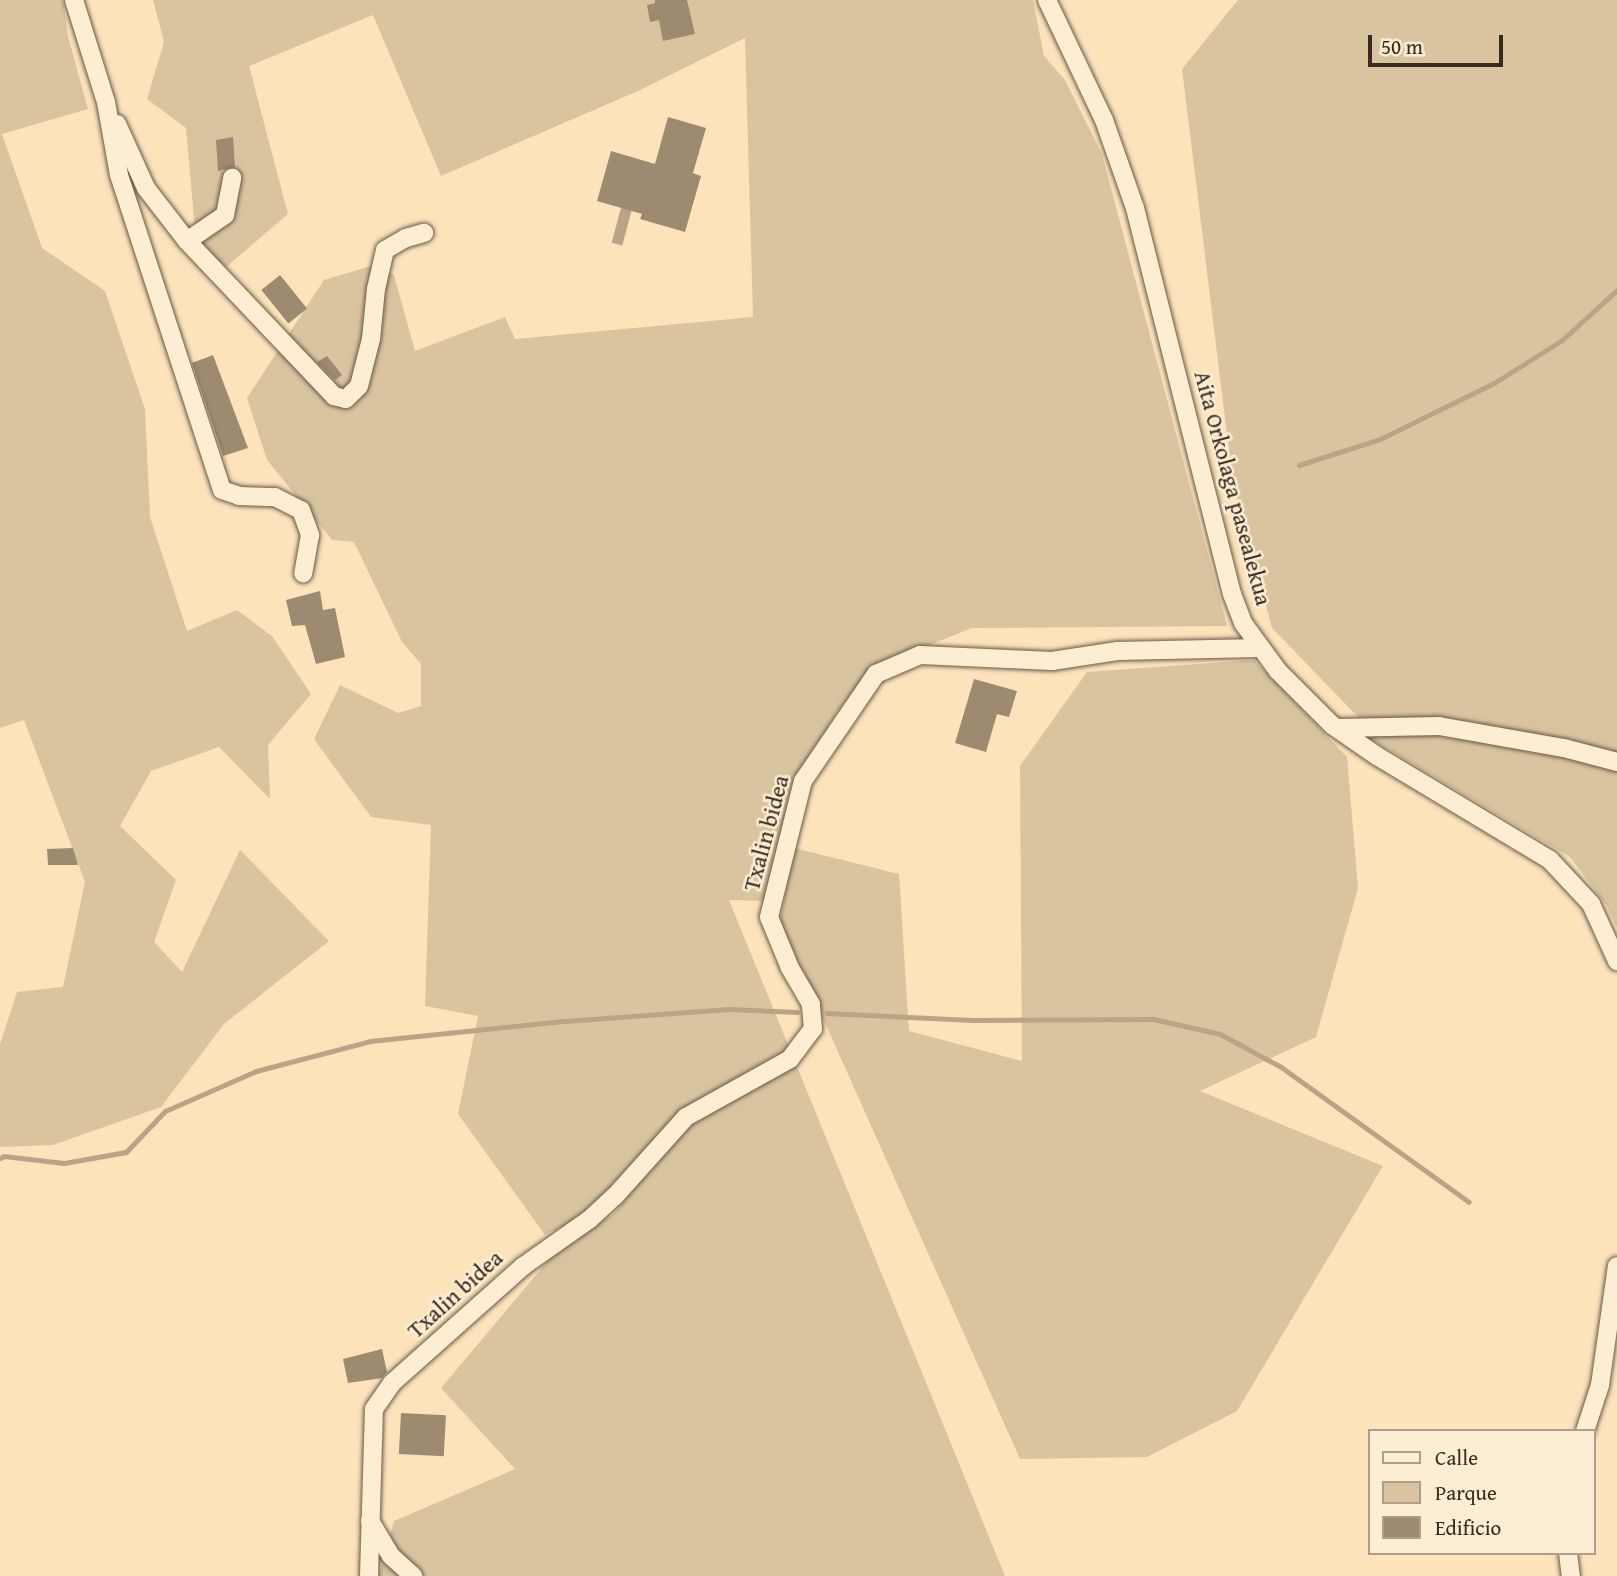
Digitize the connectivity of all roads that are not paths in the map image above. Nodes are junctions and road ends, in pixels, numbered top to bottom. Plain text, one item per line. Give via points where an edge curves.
1 (74, 0) edge
2 (1047, 0) edge
3 (106, 102) junction
4 (232, 178) dead end
5 (424, 233) dead end
6 (187, 241) junction
7 (303, 573) dead end
8 (1259, 648) junction
9 (1337, 728) junction
10 (1617, 762) edge
11 (1617, 961) edge
12 (1617, 1266) edge
13 (1586, 1429) edge
14 (370, 1521) junction
15 (1568, 1555) edge
16 (369, 1576) edge
17 (413, 1576) edge
18 (1571, 1576) edge

1 - 3 street
2 - 8 street, Aita Orkolaga pasealekua via 1126,178 1232,594
3 - 6 street via 146,188
3 - 7 street via 119,175 222,491 275,497 301,510 310,535
4 - 6 street via 225,215
5 - 6 street via 386,250 359,386 346,399 334,397
8 - 9 street, Aita Orkolaga pasealekua
8 - 14 street, Txalin bidea via 1117,651 1052,661 920,656 876,674 803,781 769,917 811,1004 813,1029 790,1059 686,1117 590,1219 522,1267 392,1383 374,1409
9 - 10 street via 1439,726
9 - 11 street, Aita Orkolaga pasealekua via 1550,860 1591,904
12 - 13 street via 1600,1385
14 - 16 street, Txalin bidea
14 - 17 street via 391,1556
15 - 18 street

